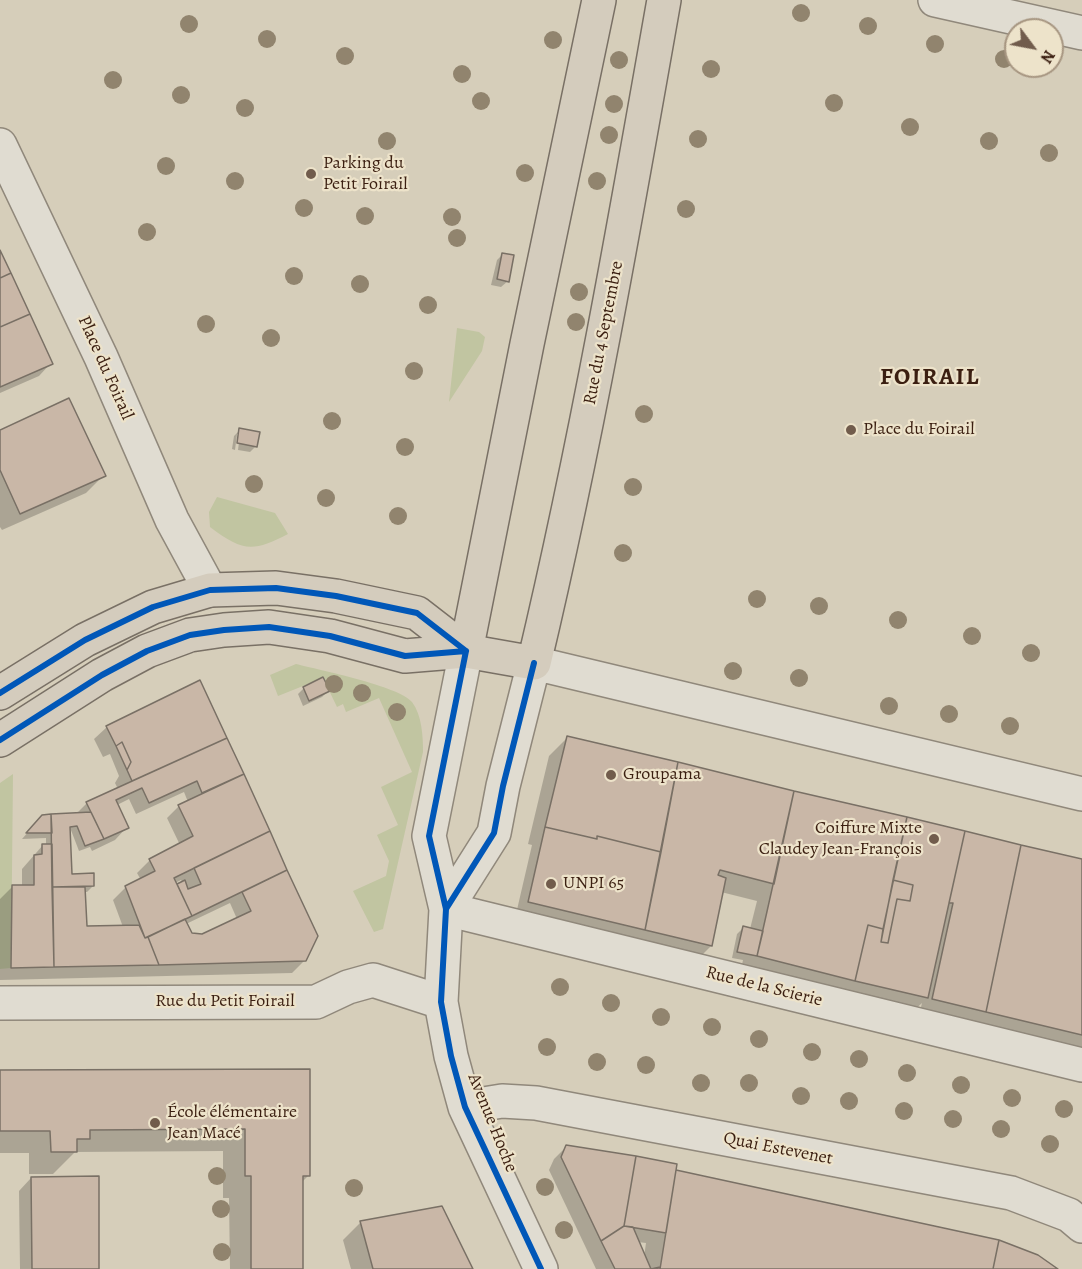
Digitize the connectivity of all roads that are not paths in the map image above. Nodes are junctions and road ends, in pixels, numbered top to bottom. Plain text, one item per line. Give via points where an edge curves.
1 (599, 0) edge
2 (664, 0) edge
3 (935, 0) edge
4 (1082, 33) edge
5 (0, 145) edge
6 (210, 590) junction
7 (466, 651) junction
8 (534, 663) junction
9 (0, 693) edge
10 (0, 740) edge
11 (1082, 794) edge
12 (446, 909) junction
13 (441, 1002) junction
14 (0, 1003) edge
15 (1082, 1065) edge
16 (465, 1107) junction
17 (1082, 1226) edge
18 (541, 1269) edge

1 - 7 main road
2 - 8 main road, Rue du 4 Septembre via 613,293
3 - 4 street
5 - 6 street, Place du Foirail via 101,357 172,520
6 - 7 main road via 276,588 417,613
6 - 9 main road via 153,607 85,640
7 - 8 main road
7 - 10 main road via 405,657 330,636 269,627 190,635 147,651 102,675
7 - 12 street, Avenue Hoche via 429,836
8 - 11 street
8 - 12 street, Avenue Hoche via 494,833
12 - 13 street, Avenue Hoche
12 - 15 street, Rue de la Scierie
13 - 14 street, Rue du Petit Foirail via 373,980 316,1002
13 - 16 street, Avenue Hoche
16 - 17 street, Quai Estevenet via 502,1101 536,1103 988,1188 1069,1215
16 - 18 street, Avenue Hoche

